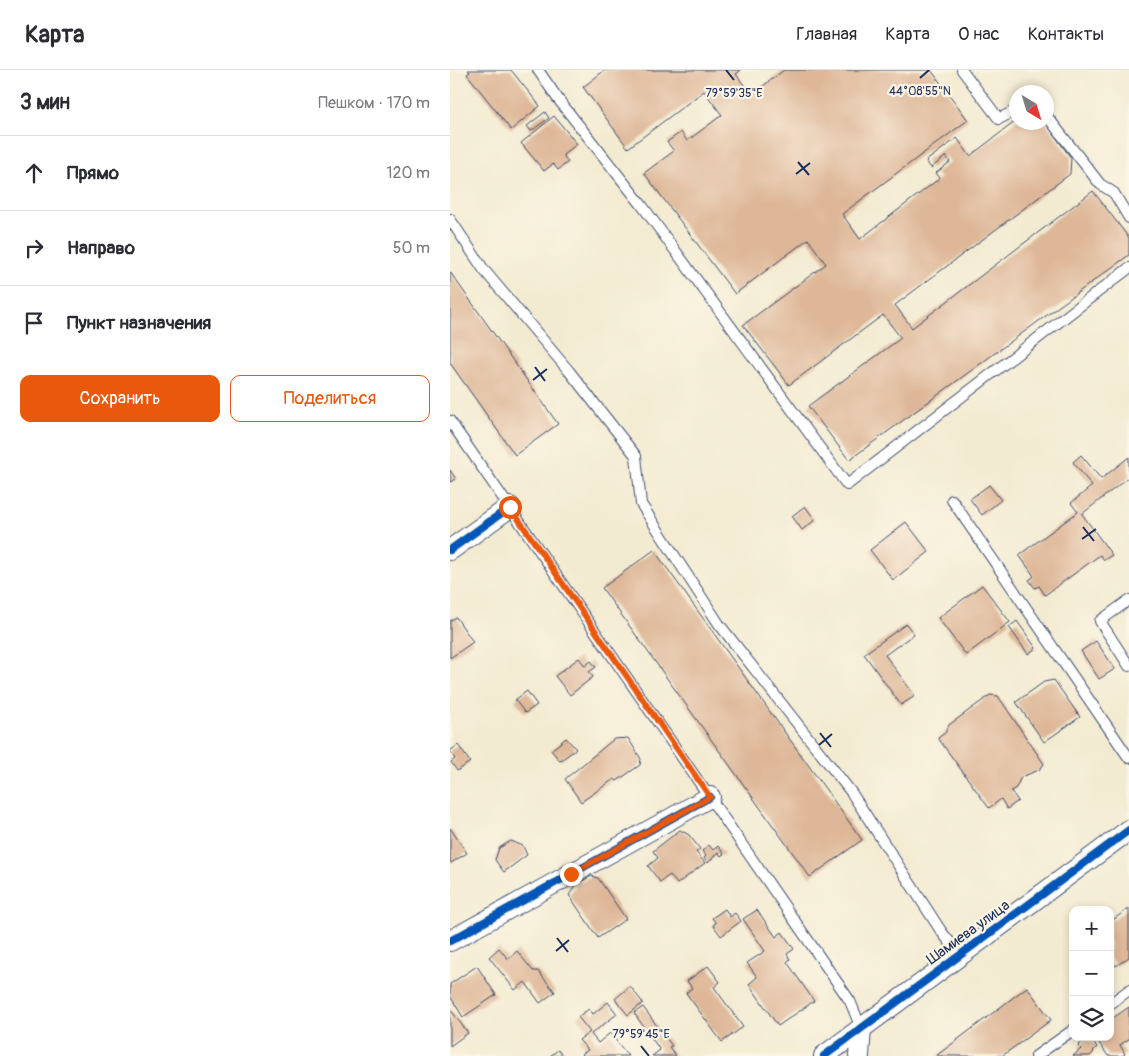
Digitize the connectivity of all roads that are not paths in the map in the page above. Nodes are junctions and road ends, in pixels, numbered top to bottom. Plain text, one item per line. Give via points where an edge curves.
1 (538, 70) edge
2 (962, 70) edge
3 (1009, 114) edge
4 (1054, 125) edge
5 (450, 218) edge
6 (1129, 218) edge
7 (1129, 268) edge
8 (450, 421) edge
9 (952, 500) dead end
10 (510, 507) junction
11 (450, 550) edge
12 (1129, 600) edge
13 (1129, 666) edge
14 (1129, 758) edge
15 (710, 797) junction
16 (1129, 830) edge
17 (450, 941) edge
18 (960, 954) junction
19 (1129, 990) edge
20 (1114, 1001) edge
21 (861, 1028) junction
22 (1069, 1033) edge
23 (824, 1056) edge
24 (859, 1056) edge
25 (1036, 1056) edge

1 - 7 lane via 647,212 847,486
2 - 3 lane via 998,119
4 - 6 lane via 1100,184 1114,193
5 - 18 lane via 484,270 636,456 642,504 714,616 851,792 941,931
8 - 10 lane
9 - 14 lane
10 - 11 street
10 - 15 lane
12 - 13 lane via 1100,620
15 - 17 street
15 - 21 lane via 850,1000
16 - 18 street, Шамиева улица
18 - 21 street, Шамиева улица
19 - 20 lane
21 - 23 street, Шамиева улица
21 - 24 street
22 - 25 lane

